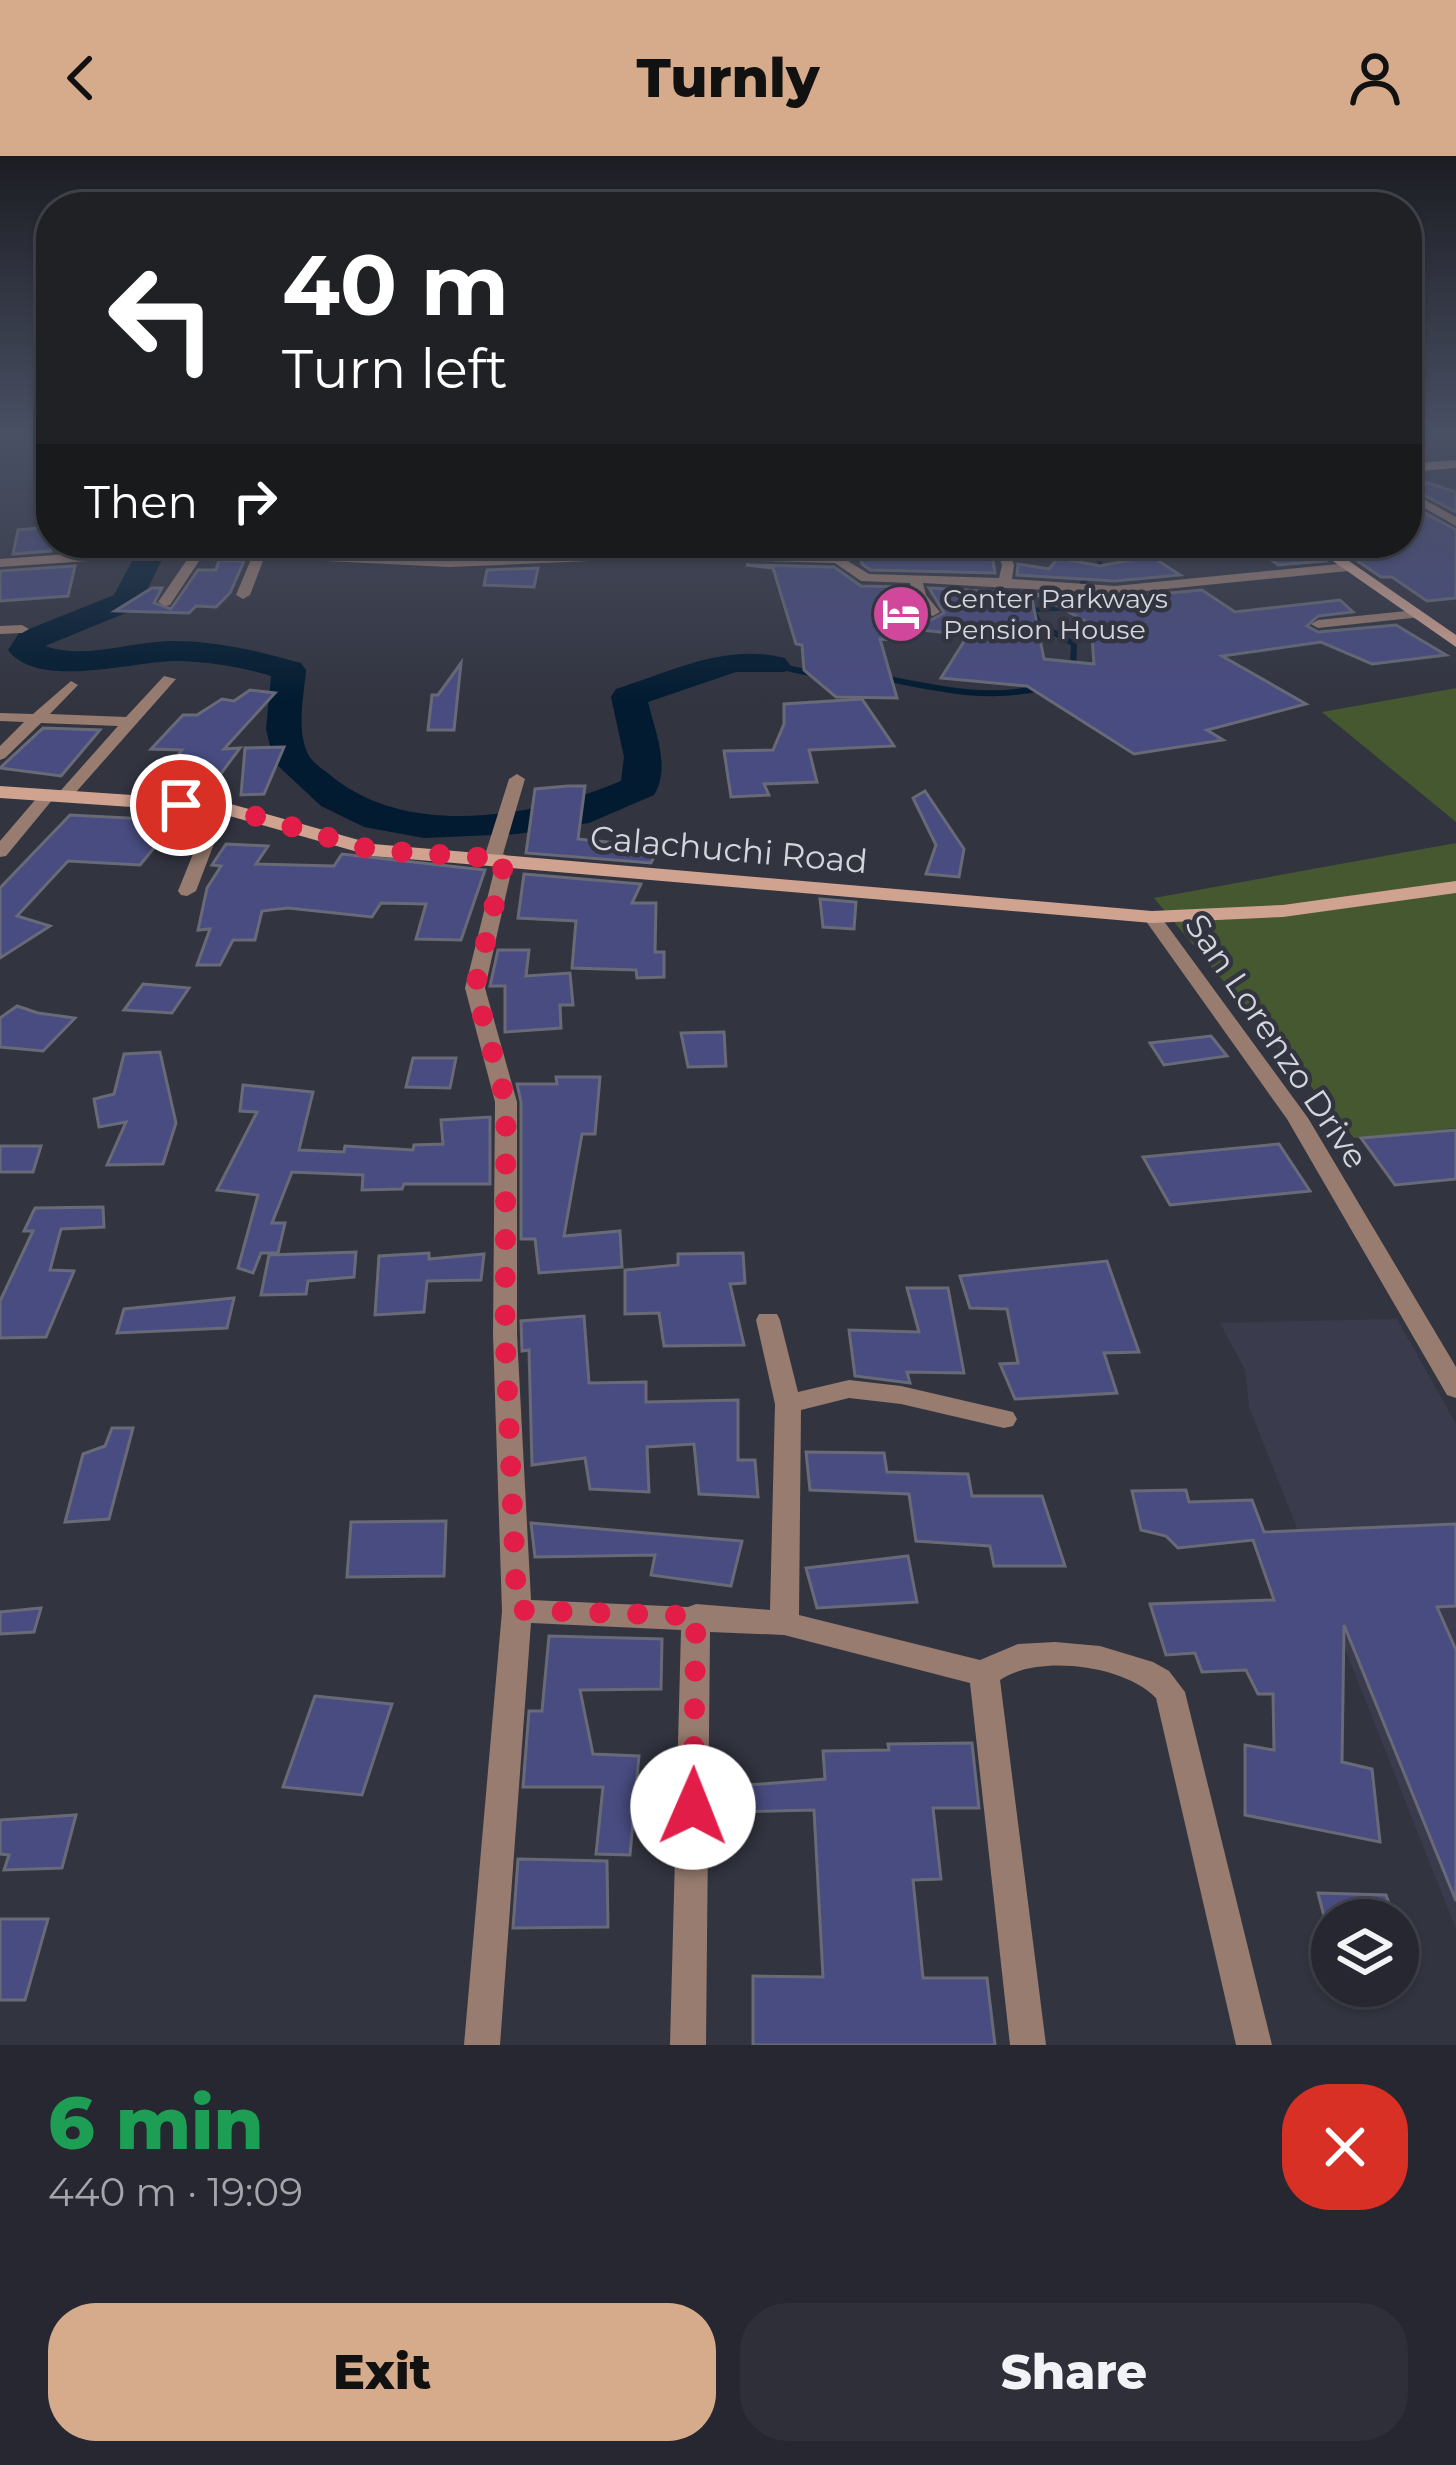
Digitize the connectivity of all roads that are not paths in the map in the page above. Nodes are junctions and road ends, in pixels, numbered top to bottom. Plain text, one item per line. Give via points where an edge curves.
1 (72, 558) edge
2 (194, 558) edge
3 (258, 558) edge
4 (329, 558) edge
5 (452, 558) edge
6 (556, 558) edge
7 (779, 558) edge
8 (1005, 558) edge
9 (1335, 558) edge
10 (357, 560) joint
11 (0, 562) edge
12 (449, 562) junction
13 (1348, 567) junction
14 (916, 579) junction
15 (1005, 582) junction
16 (243, 595) dead end
17 (165, 602) dead end
18 (933, 612) dead end
19 (1416, 614) junction
20 (1318, 624) dead end
21 (22, 629) dead end
22 (0, 630) edge
23 (1456, 642) edge
24 (169, 679) dead end
25 (71, 685) dead end
26 (0, 717) edge
27 (37, 719) junction
28 (130, 722) junction
29 (0, 755) edge
30 (517, 779) dead end
31 (0, 792) edge
32 (55, 796) junction
33 (220, 808) junction
34 (0, 852) edge
35 (499, 858) junction
36 (1456, 886) edge
37 (187, 891) dead end
38 (1153, 917) junction
39 (768, 1320) dead end
40 (1456, 1389) edge
41 (788, 1404) junction
42 (1004, 1419) dead end
43 (517, 1610) junction
44 (696, 1616) junction
45 (784, 1623) junction
46 (984, 1674) junction
47 (482, 2045) edge
48 (688, 2045) edge
49 (1028, 2045) edge
50 (1254, 2045) edge

1 - 11 street
2 - 17 street
3 - 16 street
4 - 10 street
5 - 12 street
6 - 12 street
7 - 14 street via 838,560 860,577
8 - 15 street
9 - 13 street
10 - 12 street
13 - 15 street via 1115,590
13 - 19 street
14 - 15 street
14 - 18 street
19 - 20 street
19 - 23 street
21 - 22 street
24 - 28 street
25 - 27 street
26 - 27 street
27 - 28 street
27 - 29 street
28 - 32 street
30 - 35 street
31 - 32 street, Calachuchi Road
32 - 33 street, Calachuchi Road
32 - 34 street
33 - 35 street, Calachuchi Road via 372,850
33 - 37 street
35 - 38 street, Calachuchi Road
35 - 43 street via 475,988 506,1102 505,1335
36 - 38 street, Calachuchi Road via 1283,911
38 - 40 street, San Lorenzo Drive via 1298,1118
39 - 41 street
41 - 42 street via 849,1389
41 - 45 street
43 - 44 street
43 - 47 street
44 - 45 street
44 - 48 street
45 - 46 street
46 - 49 street
46 - 50 street via 1012,1656 1055,1653 1160,1677

